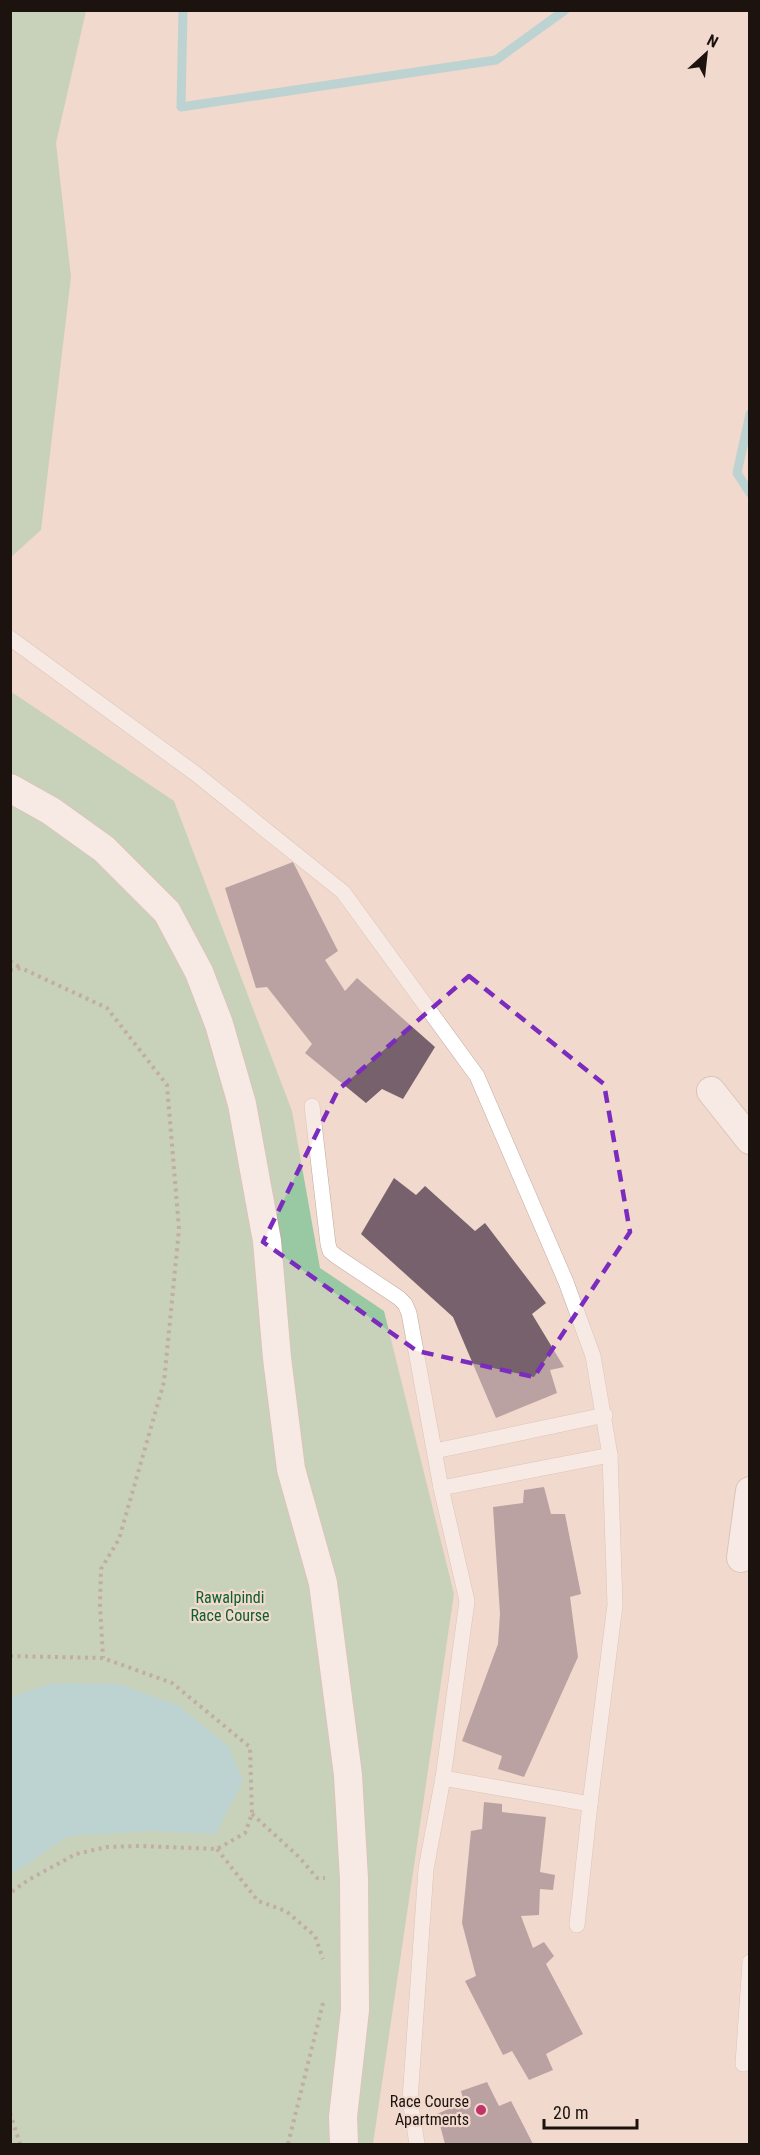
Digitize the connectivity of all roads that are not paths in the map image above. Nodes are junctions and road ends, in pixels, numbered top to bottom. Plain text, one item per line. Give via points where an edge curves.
1 (10, 638) edge
2 (10, 788) edge
3 (711, 1091) dead end
4 (312, 1106) dead end
5 (750, 1140) edge
6 (604, 1415) junction
7 (435, 1451) junction
8 (610, 1455) junction
9 (441, 1488) junction
10 (750, 1491) edge
11 (741, 1558) dead end
12 (443, 1778) junction
13 (590, 1804) junction
14 (577, 1925) dead end
15 (750, 1962) edge
16 (742, 2064) dead end
17 (344, 2145) edge
18 (417, 2145) edge

1 - 6 lane via 196,774 343,892 477,1076 570,1292 593,1356
2 - 17 street via 51,811 104,849 167,912 199,972 242,1104 267,1241 291,1469 323,1583 348,1775 355,2010 343,2117
3 - 5 street
4 - 7 lane via 330,1251 405,1304
6 - 7 lane
6 - 8 lane
7 - 9 lane
8 - 9 lane
8 - 13 lane via 615,1605
9 - 12 lane via 467,1601
10 - 11 street
12 - 13 lane
12 - 18 lane via 426,1869 414,2029 410,2100
13 - 14 lane
15 - 16 lane

